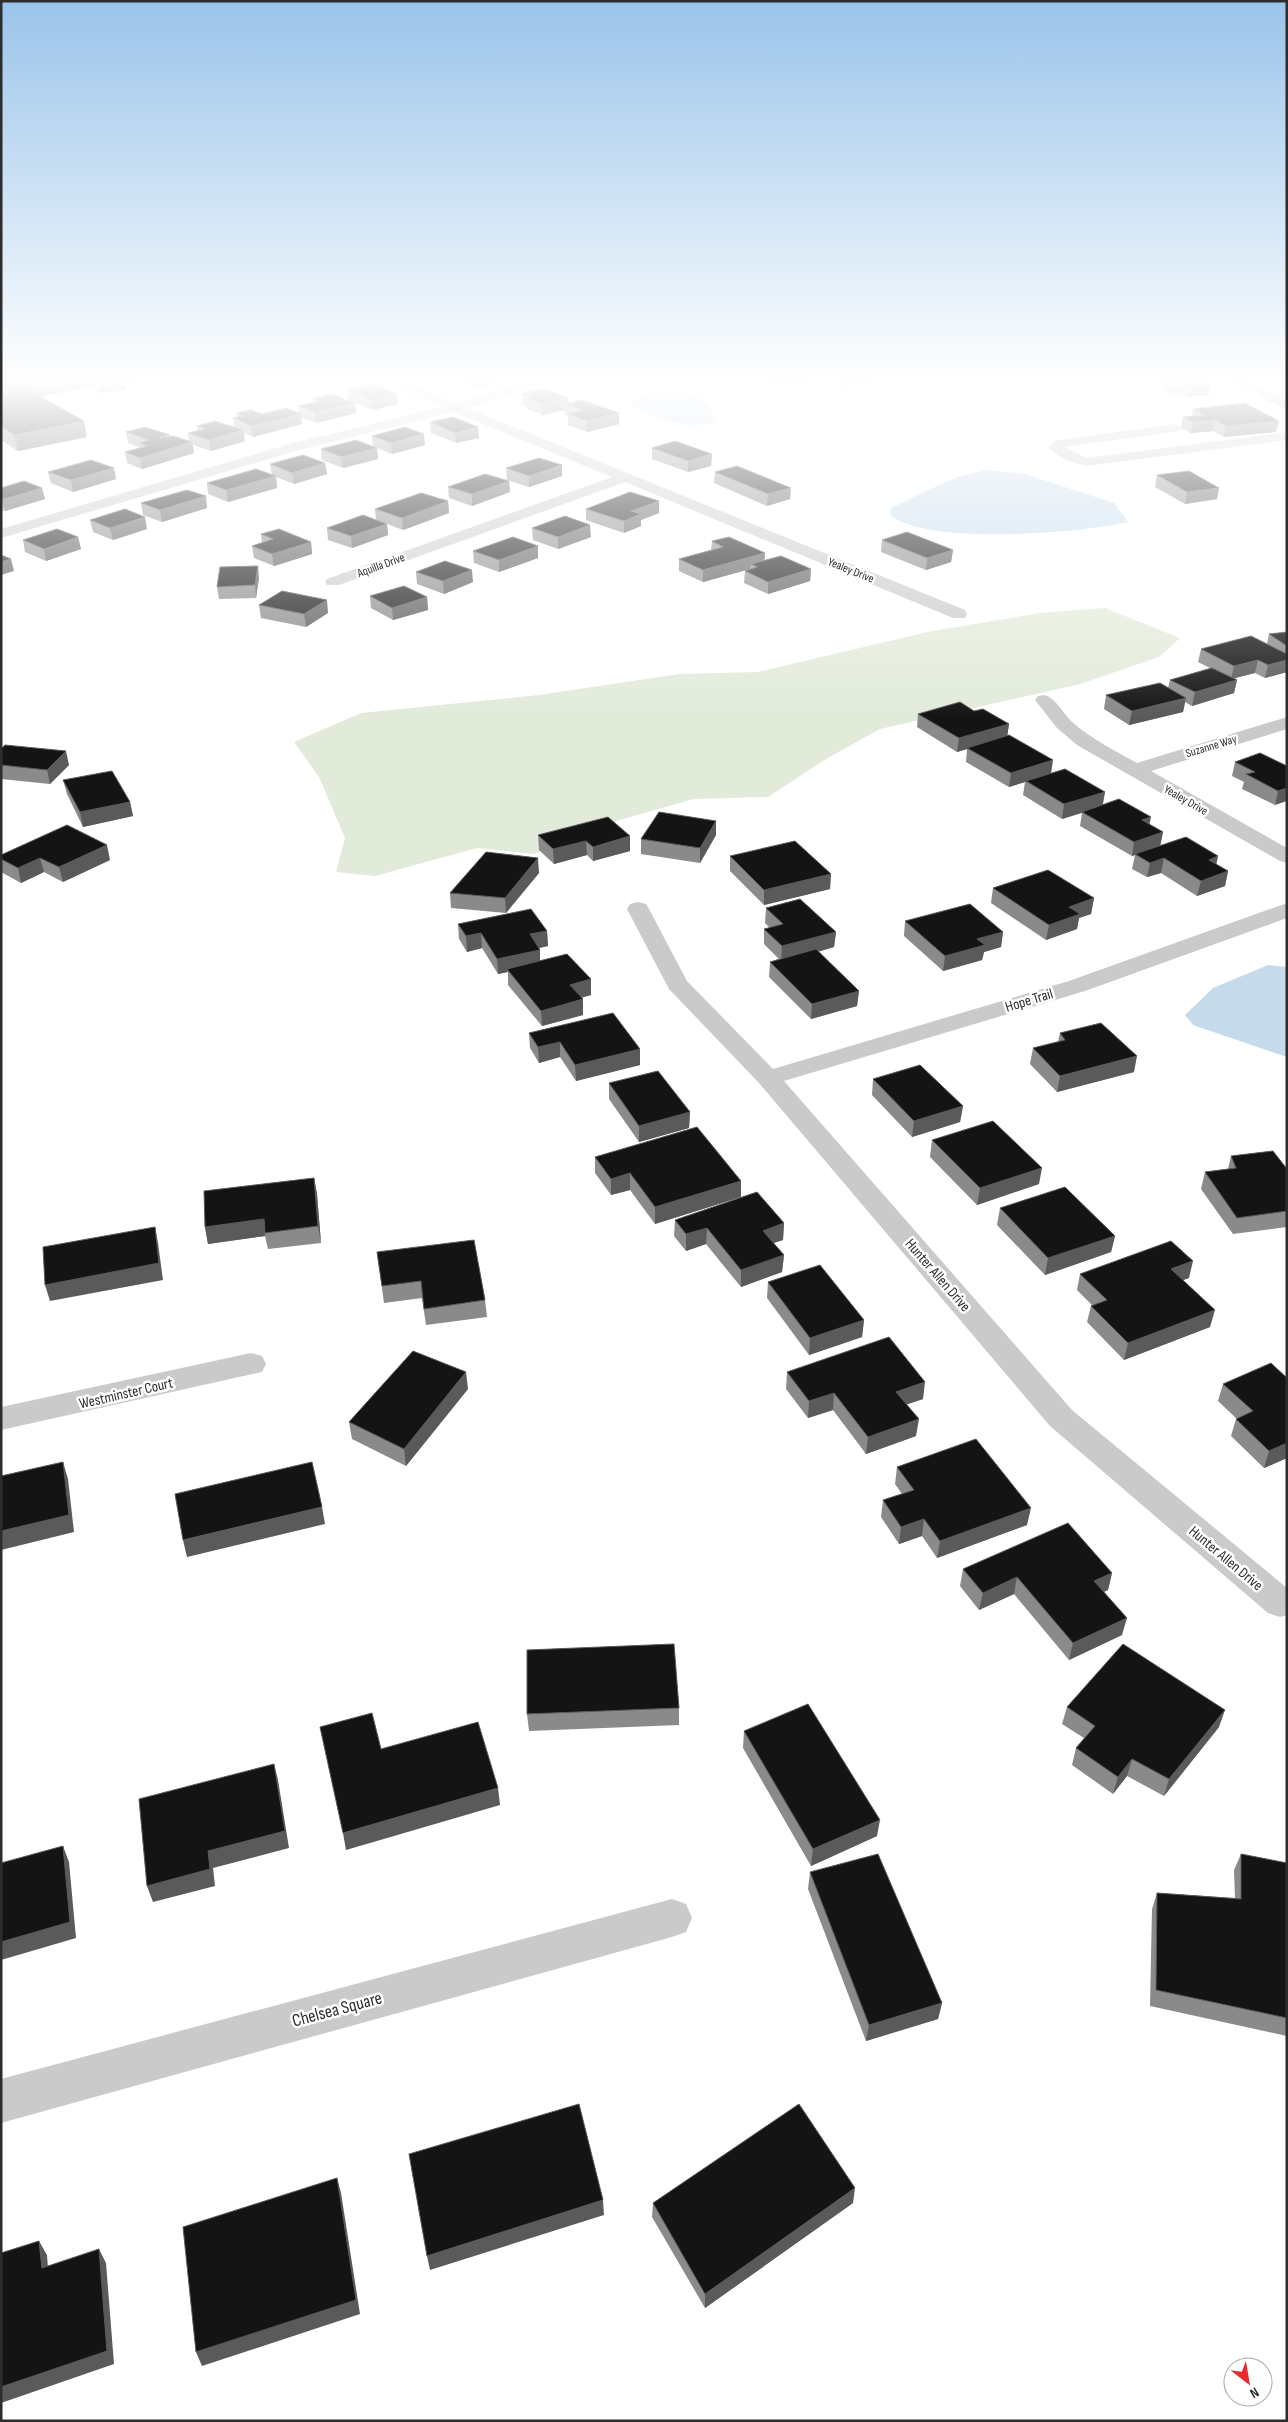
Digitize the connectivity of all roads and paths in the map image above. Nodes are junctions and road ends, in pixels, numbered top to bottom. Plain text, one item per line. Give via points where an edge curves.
1 (146, 491) edge
2 (587, 491) edge
3 (660, 491) edge
4 (1, 534) edge
5 (333, 582) dead end
6 (959, 614) dead end
7 (1044, 700) dead end
8 (1287, 723) edge
9 (1135, 770) junction
10 (1287, 857) edge
11 (638, 909) dead end
12 (1287, 910) edge
13 (768, 1078) junction
14 (251, 1364) dead end
15 (1, 1419) edge
16 (1280, 1603) dead end
17 (672, 1918) dead end
18 (1, 2101) edge

1 - 4 street
2 - 5 street, Aquilla Drive
3 - 6 street, Yealey Drive
7 - 9 street, Yealey Drive via 1084,741
8 - 9 street, Suzanne Way
9 - 10 street, Yealey Drive
11 - 13 street, Hunter Allen Drive via 678,984
12 - 13 street, Hope Trail via 1077,986
13 - 16 street, Hunter Allen Drive via 1061,1418
14 - 15 street, Westminster Court
17 - 18 street, Chelsea Square

